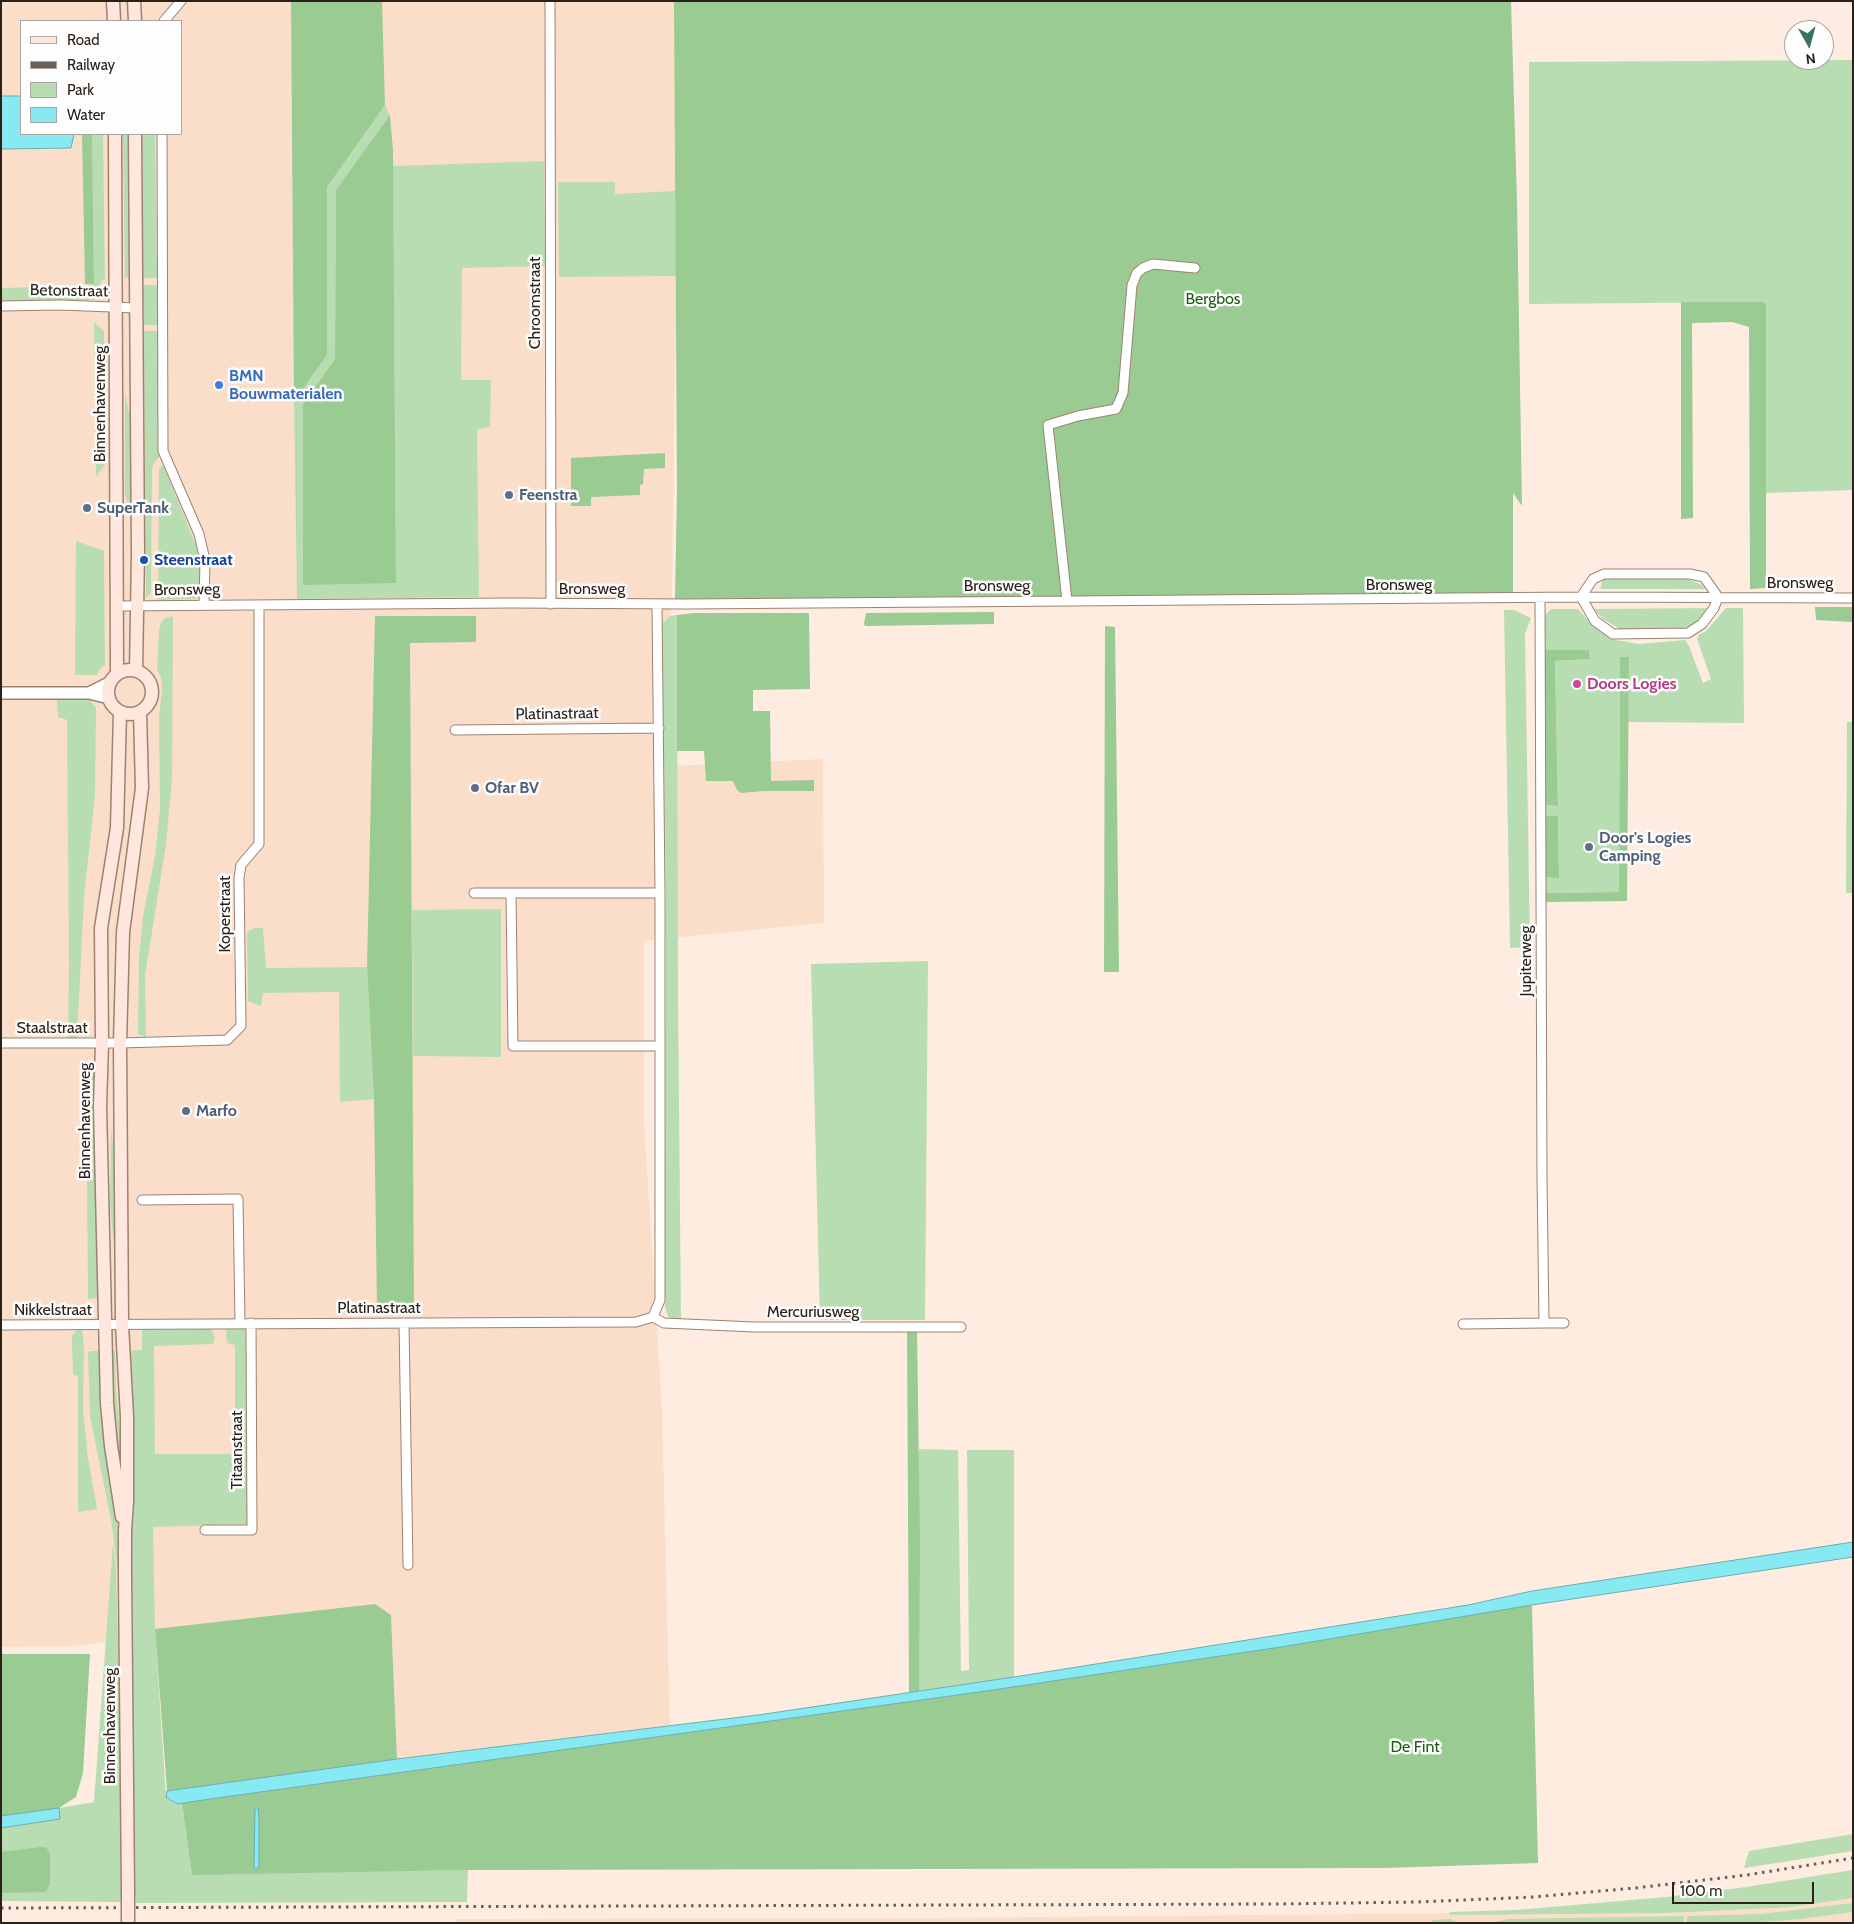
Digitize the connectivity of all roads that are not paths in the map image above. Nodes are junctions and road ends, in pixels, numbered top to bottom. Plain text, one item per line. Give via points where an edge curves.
1 (113, 1) edge
2 (134, 1) edge
3 (181, 1) edge
4 (550, 1) edge
5 (114, 20) edge
6 (134, 20) edge
7 (165, 20) edge
8 (115, 135) edge
9 (135, 135) edge
10 (162, 135) edge
11 (1195, 268) dead end
12 (1, 306) edge
13 (116, 307) junction
14 (136, 308) junction
15 (1582, 597) junction
16 (1718, 597) junction
17 (1853, 598) edge
18 (1540, 599) junction
19 (1067, 601) junction
20 (551, 604) junction
21 (657, 604) junction
22 (204, 605) junction
23 (259, 605) junction
24 (117, 606) junction
25 (138, 606) junction
26 (136, 671) junction
27 (113, 678) junction
28 (1, 693) edge
29 (89, 693) junction
30 (109, 698) junction
31 (120, 712) junction
32 (140, 712) junction
33 (659, 728) junction
34 (455, 730) dead end
35 (474, 893) dead end
36 (511, 893) junction
37 (660, 893) junction
38 (1, 1043) edge
39 (102, 1043) junction
40 (120, 1043) junction
41 (660, 1046) junction
42 (142, 1200) dead end
43 (653, 1317) junction
44 (1564, 1322) dead end
45 (240, 1323) junction
46 (251, 1323) junction
47 (404, 1323) junction
48 (1544, 1323) junction
49 (1463, 1324) dead end
50 (1, 1325) edge
51 (105, 1325) junction
52 (122, 1325) junction
53 (961, 1327) dead end
54 (125, 1530) junction
55 (205, 1530) dead end
56 (408, 1565) dead end
57 (128, 1923) edge

1 - 5 main road
2 - 6 main road
3 - 7 street
4 - 20 street, Chroomstraat
8 - 13 main road, Binnenhavenweg
9 - 14 main road
10 - 22 street via 164,450 199,534 205,560
11 - 19 street via 1154,264 1137,273 1132,285 1123,393 1116,409 1048,425
12 - 13 street, Betonstraat
13 - 14 street, Betonstraat
13 - 24 main road, Binnenhavenweg
14 - 25 main road
15 - 16 street, Bronsweg
15 - 16 street via 1593,579 1604,574 1690,574 1704,577
15 - 16 street via 1595,621 1613,634 1626,635 1688,633 1702,624
15 - 18 street, Bronsweg
16 - 17 street, Bronsweg
18 - 19 street, Bronsweg
18 - 48 street, Jupiterweg
19 - 21 street, Bronsweg
20 - 21 street, Bronsweg
20 - 23 street, Bronsweg
21 - 33 street
22 - 23 street, Bronsweg
22 - 25 street, Bronsweg
23 - 40 street, Koperstraat via 259,844 241,865 239,878 241,1026 228,1040
24 - 25 street, Bronsweg
24 - 27 main road, Binnenhavenweg
25 - 26 main road
26 - 27 main road via 128,670
26 - 32 main road via 148,680 152,691 146,707
27 - 29 street
27 - 30 main road
28 - 29 street
29 - 30 street
30 - 31 main road via 112,706
31 - 32 main road
31 - 39 main road, Binnenhavenweg via 118,828 101,928
32 - 40 main road, Binnenhavenweg via 142,788 123,932
33 - 34 street, Platinastraat
33 - 37 street
35 - 36 street
36 - 37 street
36 - 41 street via 513,1046
37 - 41 street
38 - 39 street, Staalstraat
39 - 40 street, Koperstraat
39 - 51 main road, Binnenhavenweg via 100,1106
40 - 52 main road, Binnenhavenweg
41 - 43 street via 660,1300
42 - 45 street via 238,1199
43 - 47 street, Platinastraat via 636,1322
43 - 53 street, Mercuriusweg via 664,1323 754,1327
44 - 48 street
45 - 46 street, Platinastraat
45 - 52 street, Platinastraat
46 - 47 street, Platinastraat
46 - 55 street, Titaanstraat via 252,1530
47 - 56 street
48 - 49 street
50 - 51 street, Nikkelstraat
51 - 52 street, Platinastraat
51 - 54 main road, Binnenhavenweg via 109,1432
52 - 54 main road, Binnenhavenweg via 127,1417 128,1502
54 - 57 main road, Binnenhavenweg, bridge

